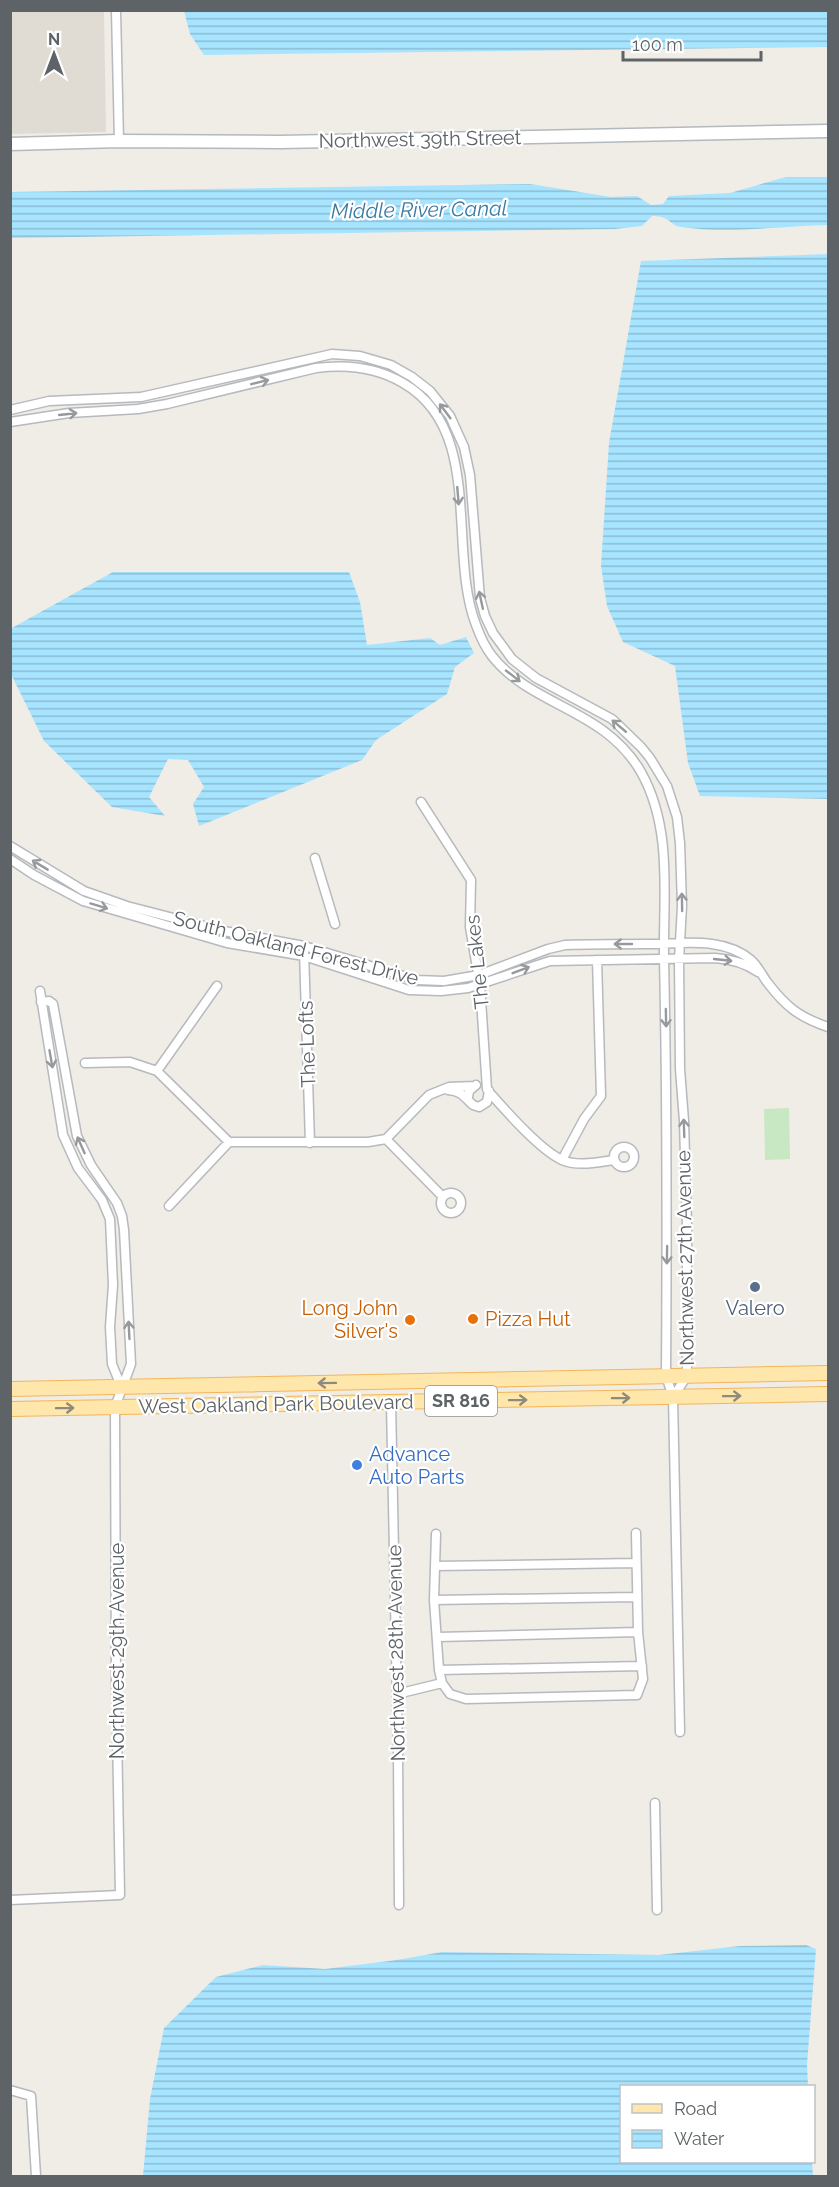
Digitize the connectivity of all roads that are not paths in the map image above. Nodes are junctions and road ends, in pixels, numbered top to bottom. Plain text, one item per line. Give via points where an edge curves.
1 (116, 10) edge
2 (828, 131) edge
3 (119, 141) junction
4 (10, 144) edge
5 (10, 410) edge
6 (10, 422) edge
7 (421, 802) dead end
8 (10, 846) edge
9 (315, 858) dead end
10 (10, 859) edge
11 (77, 887) junction
12 (71, 895) junction
13 (189, 921) junction
14 (335, 924) dead end
15 (186, 932) junction
16 (681, 943) junction
17 (664, 944) junction
18 (304, 946) junction
19 (304, 956) junction
20 (597, 960) junction
21 (664, 960) junction
22 (679, 960) junction
23 (479, 975) junction
24 (762, 975) junction
25 (480, 985) junction
26 (216, 987) dead end
27 (40, 991) dead end
28 (41, 1002) junction
29 (828, 1027) edge
30 (85, 1063) dead end
31 (485, 1064) junction
32 (157, 1071) junction
33 (476, 1085) junction
34 (441, 1090) junction
35 (488, 1090) junction
36 (468, 1097) junction
37 (487, 1102) junction
38 (502, 1106) junction
39 (386, 1139) junction
40 (229, 1142) junction
41 (310, 1143) junction
42 (562, 1160) junction
43 (614, 1160) dead end
44 (105, 1185) junction
45 (95, 1192) junction
46 (443, 1197) dead end
47 (169, 1206) dead end
48 (121, 1212) junction
49 (109, 1216) junction
50 (828, 1373) edge
51 (666, 1376) junction
52 (687, 1376) junction
53 (412, 1381) junction
54 (386, 1382) junction
55 (121, 1386) junction
56 (10, 1389) edge
57 (828, 1394) edge
58 (673, 1397) junction
59 (354, 1402) junction
60 (391, 1402) junction
61 (115, 1407) junction
62 (10, 1409) edge
63 (636, 1533) dead end
64 (436, 1534) dead end
65 (636, 1563) junction
66 (435, 1566) junction
67 (636, 1597) junction
68 (434, 1600) junction
69 (638, 1632) junction
70 (438, 1637) junction
71 (642, 1666) junction
72 (440, 1670) junction
73 (442, 1683) junction
74 (397, 1694) junction
75 (681, 1732) dead end
76 (656, 1803) dead end
77 (10, 1900) edge
78 (399, 1905) dead end
79 (657, 1910) dead end
80 (12, 2090) edge
81 (36, 2176) edge

1 - 3 street
2 - 3 street, Northwest 39th Street via 280,142
3 - 4 street, Northwest 39th Street
16 -> 5 street, Northwest 27th Avenue via 679,830 667,786 650,758 622,727 529,674 499,644 480,598 470,475 464,447 450,416 420,383 382,361 332,354 141,397 49,401
6 -> 17 street via 167,404 329,366 367,368 395,378 422,396 439,420 454,459 469,595 485,645 503,668 523,683 578,713 616,740 633,760 656,804 663,841
7 - 23 street, The Lakes via 471,880 470,927
11 -> 8 street, South Oakland Forest Drive
9 - 14 street
10 - 12 street, South Oakland Forest Drive
11 - 12 street
11 - 13 street, South Oakland Forest Drive via 127,906
12 -> 15 street, South Oakland Forest Drive
13 - 15 street
13 - 18 street, South Oakland Forest Drive
15 - 19 street, South Oakland Forest Drive via 227,944
16 - 17 street, South Oakland Forest Drive
16 - 22 street, Northwest 27th Avenue
16 - 24 street, South Oakland Forest Drive via 716,945 741,953 753,961
17 - 21 street
17 -> 23 street, South Oakland Forest Drive via 565,945
18 - 19 street, The Lofts
18 - 23 street, South Oakland Forest Drive via 417,980 444,981
19 - 25 street, South Oakland Forest Drive via 410,990 451,991
19 - 41 street, The Lofts
20 - 21 street, South Oakland Forest Drive
25 -> 20 street, South Oakland Forest Drive via 543,962
20 - 42 street via 601,1096
21 - 22 street, South Oakland Forest Drive
21 -> 51 street
22 -> 24 street, South Oakland Forest Drive via 728,959 750,966
52 -> 22 street, Northwest 27th Avenue
23 - 25 street, The Lakes
24 - 29 street, South Oakland Forest Drive via 792,1011
25 - 31 street, The Lakes
26 - 32 street
27 - 28 street
44 -> 28 street via 77,1136 53,1004 49,1000
28 -> 45 street via 63,1135 78,1168
30 - 32 street via 130,1062
31 - 33 street, The Lakes
31 - 35 street, The Lakes
32 - 40 street
33 - 34 street
33 - 35 street
33 - 36 street
34 - 36 street via 454,1090
34 - 39 street via 423,1100
35 - 37 street
35 - 38 street
36 - 37 street via 476,1106
37 - 38 street
38 - 42 street
39 - 41 street
39 - 46 street
40 - 41 street
40 - 47 street
42 - 43 street via 583,1164
44 - 45 street
44 - 48 street
45 - 49 street
48 - 49 street
55 -> 48 street, Northwest 29th Avenue via 131,1364
49 - 55 street via 112,1364
50 - 52 main road, West Oakland Park Boulevard / SR 816
51 - 52 main road, West Oakland Park Boulevard / SR 816
51 - 53 main road, West Oakland Park Boulevard / SR 816
51 - 58 street
52 - 58 street, Northwest 27th Avenue
53 - 54 main road, West Oakland Park Boulevard / SR 816
53 - 60 main road via 399,1389
54 -> 55 main road, West Oakland Park Boulevard / SR 816
54 - 59 main road
55 - 56 main road, West Oakland Park Boulevard / SR 816
55 - 61 street, Northwest 29th Avenue
58 -> 57 main road, West Oakland Park Boulevard / SR 816
60 -> 58 main road, West Oakland Park Boulevard / SR 816
58 - 75 street
59 - 60 main road, West Oakland Park Boulevard / SR 816
59 - 61 main road, West Oakland Park Boulevard / SR 816
60 - 74 street, Northwest 28th Avenue
62 -> 61 main road, West Oakland Park Boulevard / SR 816
61 - 77 street, Northwest 29th Avenue via 120,1895
63 - 65 street
64 - 66 street
65 - 66 street
65 - 67 street
66 - 68 street
67 - 68 street
67 - 69 street
68 - 70 street
69 - 70 street
69 - 71 street
70 - 72 street
71 - 72 street
71 - 73 street via 643,1679 637,1695 466,1699 450,1694
72 - 73 street
73 - 74 street
74 - 78 street, Northwest 28th Avenue
76 - 79 street
80 - 81 street via 31,2096

